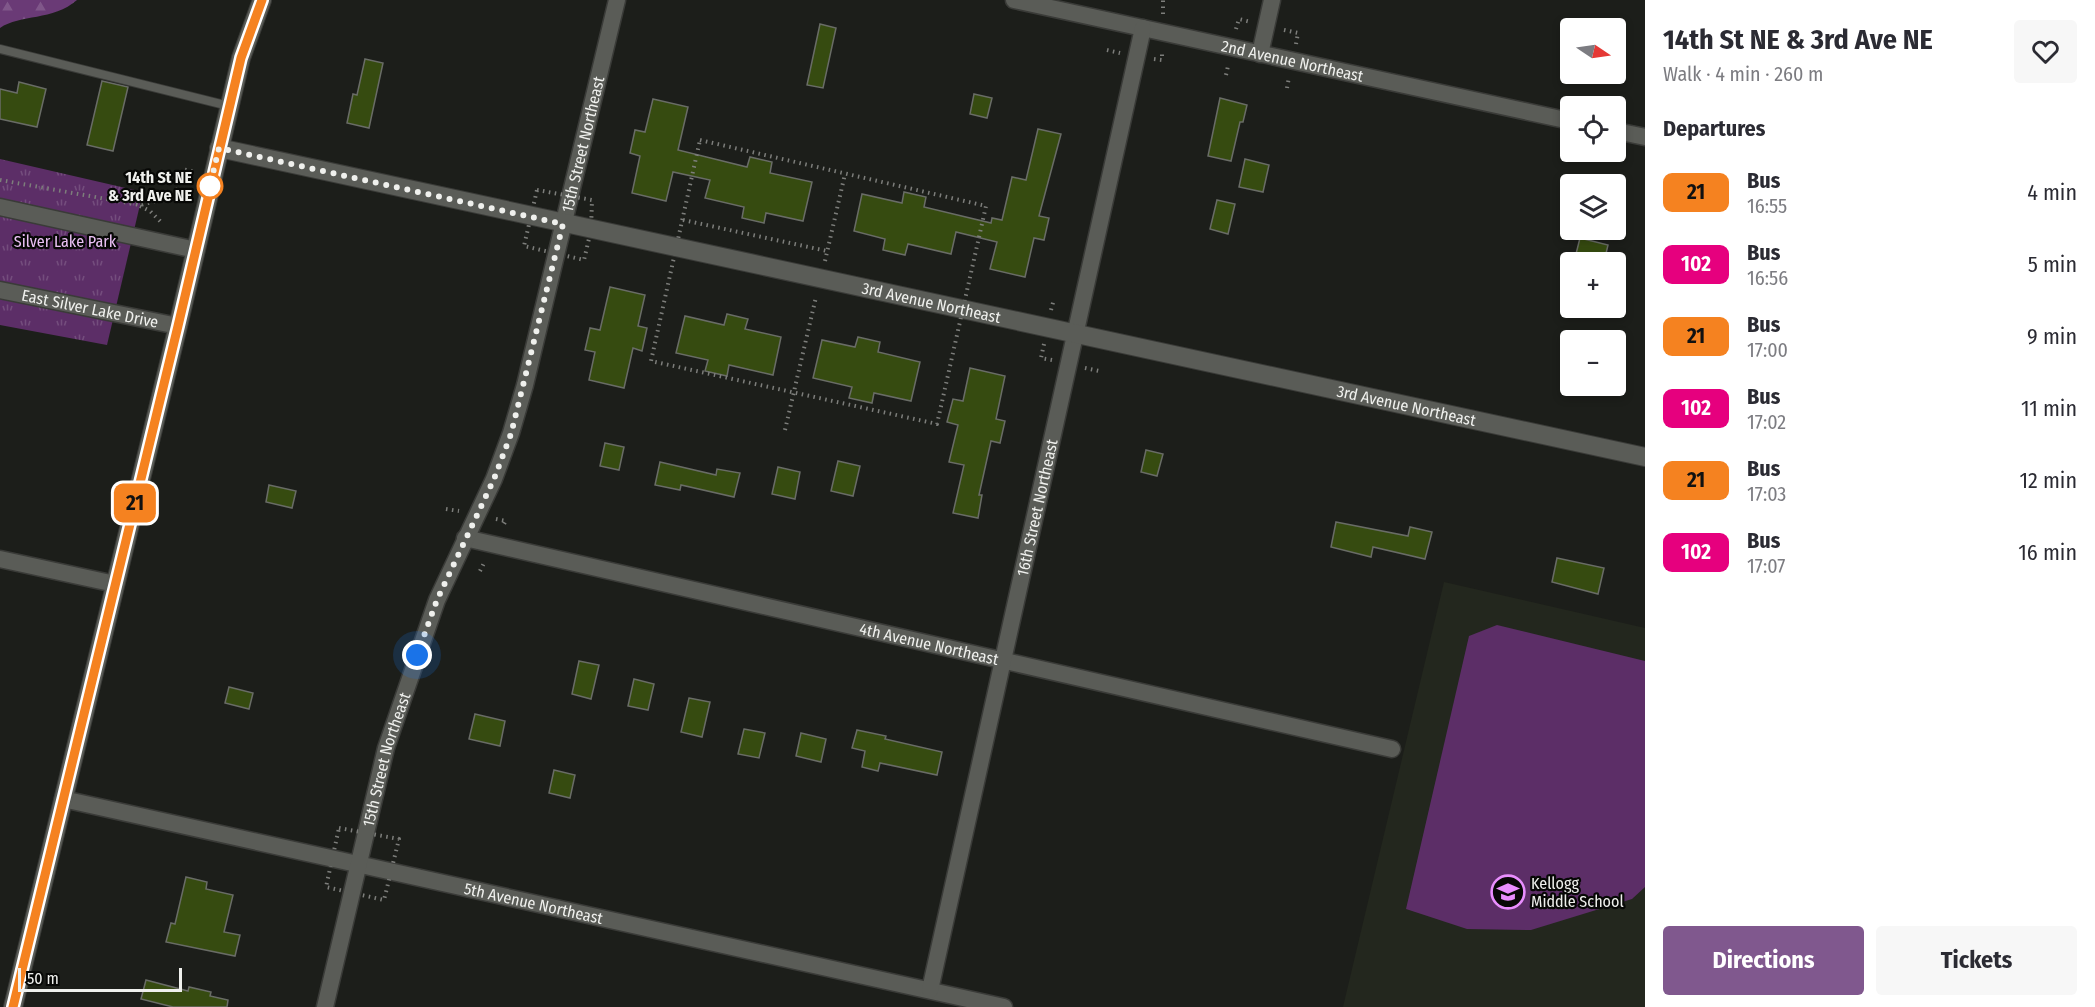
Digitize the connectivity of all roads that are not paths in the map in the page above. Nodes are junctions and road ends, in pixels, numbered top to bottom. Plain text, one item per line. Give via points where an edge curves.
1 (262, 0) edge
2 (616, 0) edge
3 (1014, 0) edge
4 (1272, 0) edge
5 (1143, 28) junction
6 (0, 49) edge
7 (1260, 54) junction
8 (229, 106) junction
9 (1560, 119) edge
10 (1626, 133) edge
11 (1645, 137) edge
12 (219, 148) junction
13 (0, 207) edge
14 (563, 224) junction
15 (196, 250) junction
16 (0, 290) edge
17 (178, 326) junction
18 (1077, 333) junction
19 (1645, 457) edge
20 (465, 538) junction
21 (0, 559) edge
22 (115, 584) junction
23 (1004, 661) junction
24 (1392, 749) dead end
25 (63, 799) junction
26 (359, 864) junction
27 (930, 990) junction
28 (9, 1003) edge
29 (326, 1007) edge
30 (1004, 1007) edge

1 - 8 street via 249,30
2 - 14 street, 15th Street Northeast
3 - 5 street, 2nd Avenue Northeast
4 - 7 street
5 - 7 street, 2nd Avenue Northeast
5 - 18 street, 16th Street Northeast
6 - 8 lane
7 - 9 street, 2nd Avenue Northeast
8 - 12 street
10 - 11 street
12 - 14 street, 3rd Avenue Northeast
12 - 15 street
13 - 15 street
14 - 18 street, 3rd Avenue Northeast
14 - 20 street, 15th Street Northeast via 511,434
15 - 17 street
16 - 17 street, East Silver Lake Drive
17 - 22 street
18 - 19 street, 3rd Avenue Northeast
18 - 23 street, 16th Street Northeast
20 - 23 street, 4th Avenue Northeast
20 - 26 street, 15th Street Northeast via 437,600 398,708
21 - 22 street
22 - 25 street
23 - 24 street, 4th Avenue Northeast
23 - 27 street, 16th Street Northeast
25 - 26 street, 5th Avenue Northeast
25 - 28 street
26 - 27 street, 5th Avenue Northeast
26 - 29 street, 15th Street Northeast
27 - 30 street, 5th Avenue Northeast

